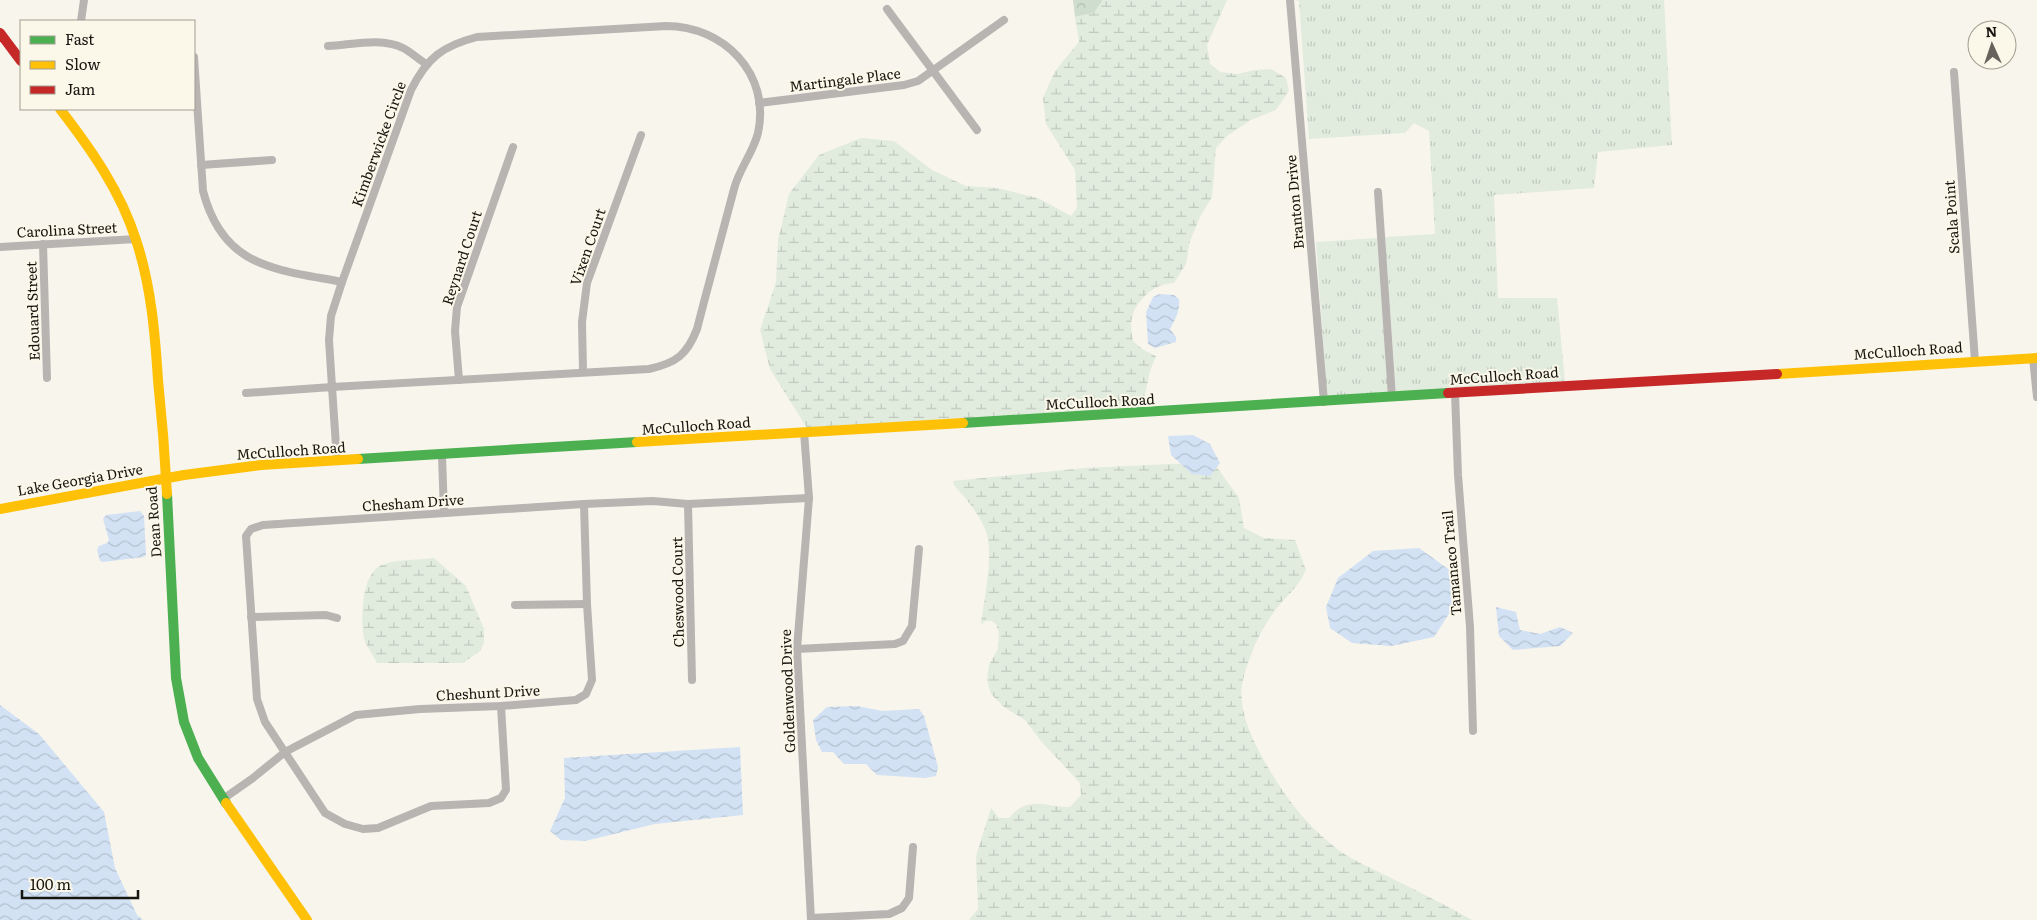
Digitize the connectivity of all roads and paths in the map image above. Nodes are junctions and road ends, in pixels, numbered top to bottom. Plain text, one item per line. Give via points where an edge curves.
1 (84, 0) edge
2 (1290, 0) edge
3 (887, 9) dead end
4 (81, 20) edge
5 (1004, 20) dead end
6 (0, 33) edge
7 (328, 46) dead end
8 (20, 60) edge
9 (426, 64) junction
10 (934, 71) junction
11 (195, 72) edge
12 (1954, 72) dead end
13 (760, 103) junction
14 (61, 110) edge
15 (977, 130) dead end
16 (641, 134) dead end
17 (513, 147) dead end
18 (272, 160) dead end
19 (201, 165) junction
20 (1378, 192) dead end
21 (136, 239) junction
22 (43, 244) junction
23 (0, 247) edge
24 (342, 282) junction
25 (2035, 358) edge
26 (1975, 361) junction
27 (583, 372) junction
28 (47, 378) dead end
29 (459, 380) junction
30 (332, 387) junction
31 (246, 393) dead end
32 (1455, 393) junction
33 (2037, 397) edge
34 (1392, 398) junction
35 (1324, 402) junction
36 (804, 432) junction
37 (442, 456) junction
38 (337, 461) junction
39 (166, 479) junction
40 (808, 498) junction
41 (584, 504) junction
42 (688, 504) junction
43 (0, 509) edge
44 (444, 513) junction
45 (919, 549) dead end
46 (587, 604) junction
47 (515, 605) dead end
48 (251, 617) junction
49 (336, 618) dead end
50 (797, 649) junction
51 (692, 680) dead end
52 (501, 706) junction
53 (1474, 731) dead end
54 (285, 752) junction
55 (223, 799) junction
56 (913, 847) dead end
57 (811, 919) edge
58 (308, 920) edge

1 - 4 street
2 - 35 street, Branton Drive
3 - 10 street
5 - 10 street, Martingale Place
6 - 8 street
7 - 9 street via 393,45 404,48
9 - 13 street, Kimberwicke Circle via 451,46 477,37 679,26 697,29 726,44 738,56 753,81
9 - 24 street, Kimberwicke Circle via 411,90
10 - 13 street, Martingale Place via 904,85
10 - 15 street
11 - 19 street
12 - 26 street, Scala Point
13 - 27 street, Kimberwicke Circle via 756,139 735,184 691,344 676,360 663,366
14 - 21 street, Dean Road via 108,178
16 - 27 street, Vixen Court via 587,283 582,322
17 - 29 street, Reynard Court via 457,307 455,331
18 - 19 street
19 - 24 street via 208,208 215,224 238,252 259,264
20 - 34 street
21 - 22 street, Carolina Street
21 - 39 street, Dean Road via 152,308
22 - 23 street, Carolina Street
22 - 28 street, Edouard Street
24 - 30 street, Kimberwicke Circle via 329,340
25 - 26 street, McCulloch Road
25 - 33 street
26 - 32 street, McCulloch Road
27 - 29 street, Kimberwicke Circle
29 - 30 street, Kimberwicke Circle
30 - 31 street
30 - 38 street
32 - 34 street, McCulloch Road
32 - 53 street, Tamanaco Trail
34 - 35 street, McCulloch Road
35 - 36 street, McCulloch Road
36 - 37 street, McCulloch Road
36 - 40 street, Goldenwood Drive
37 - 38 street, McCulloch Road
37 - 44 street
38 - 39 street, McCulloch Road via 214,470
39 - 43 street, Lake Georgia Drive
39 - 55 street, Dean Road via 179,699 194,750
40 - 42 street, Chesham Drive
40 - 50 street, Goldenwood Drive
41 - 42 street, Chesham Drive via 653,501
41 - 44 street, Chesham Drive
41 - 46 street, Cheshunt Drive
42 - 51 street, Cheswood Court
44 - 48 street, Chesham Drive via 251,529 245,545
45 - 50 street via 912,626 903,641
46 - 47 street
46 - 52 street, Cheshunt Drive via 592,680 586,694 576,700
48 - 49 street via 326,615
48 - 54 street, Chesham Drive via 257,699 265,722
50 - 57 street, Goldenwood Drive
52 - 54 street, Cheshunt Drive via 420,708 356,715
52 - 54 street, Chesham Drive via 506,790 501,798 488,803 431,806 378,828 363,829 345,824 325,813
54 - 55 street, Cheshunt Drive
55 - 58 street, Dean Road
56 - 57 street via 909,898 902,908 889,914

